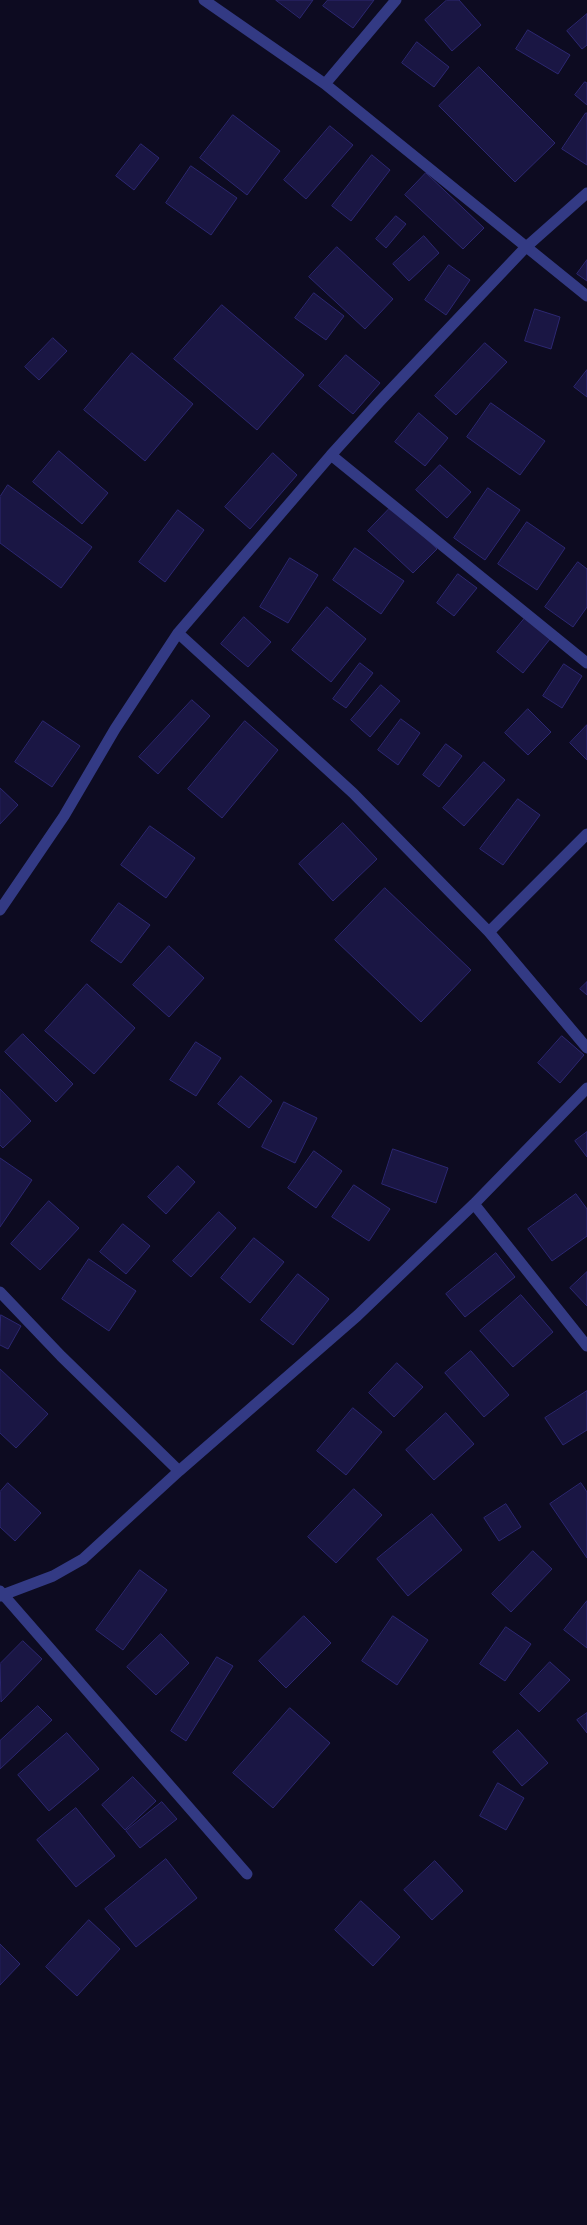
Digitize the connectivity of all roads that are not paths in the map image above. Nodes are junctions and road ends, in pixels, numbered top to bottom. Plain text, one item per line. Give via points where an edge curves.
1 (204, 0) edge
2 (396, 0) edge
3 (325, 84) junction
4 (587, 193) edge
5 (525, 248) junction
6 (587, 296) edge
7 (331, 454) junction
8 (178, 633) junction
9 (587, 663) edge
10 (587, 834) edge
11 (0, 910) edge
12 (489, 932) junction
13 (587, 1048) edge
14 (587, 1088) edge
15 (474, 1204) junction
16 (0, 1292) edge
17 (587, 1346) edge
18 (179, 1471) junction
19 (1, 1594) edge
20 (247, 1874) dead end

1 - 3 street
2 - 3 street
3 - 5 street
4 - 5 street
5 - 6 street
5 - 7 street
7 - 8 street
7 - 9 street
8 - 11 street via 115,729 64,816
8 - 12 street via 353,792
10 - 12 street
12 - 13 street
14 - 15 street
15 - 17 street
15 - 18 street via 357,1316
16 - 18 street via 61,1356
18 - 19 street via 83,1559 53,1576
19 - 20 street

